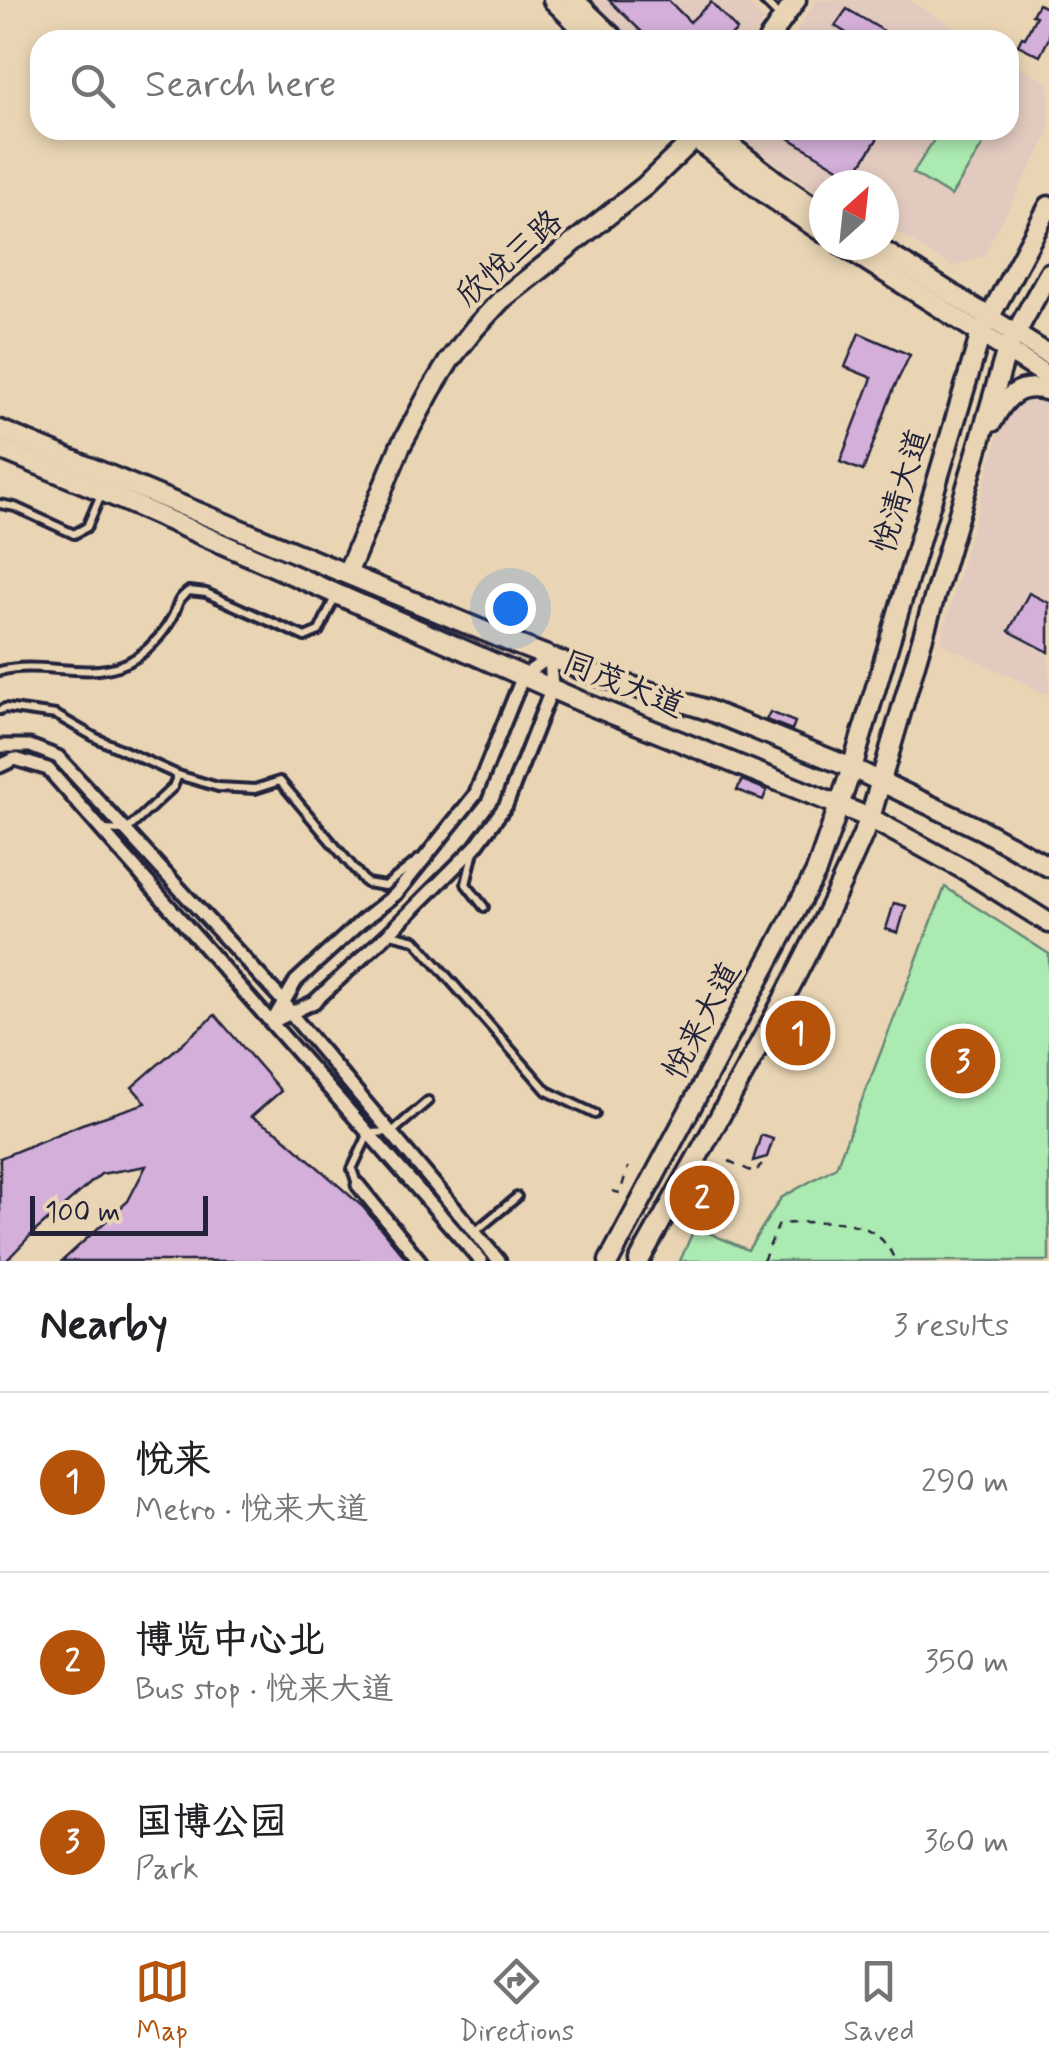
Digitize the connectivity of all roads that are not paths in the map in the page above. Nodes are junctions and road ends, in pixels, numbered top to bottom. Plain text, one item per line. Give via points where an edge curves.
1 (553, 0) edge
2 (574, 0) edge
3 (763, 0) edge
4 (796, 0) edge
5 (783, 20) junction
6 (584, 30) edge
7 (606, 30) edge
8 (776, 30) edge
9 (690, 140) edge
10 (707, 140) edge
11 (710, 140) edge
12 (809, 204) edge
13 (1049, 206) edge
14 (809, 224) edge
15 (869, 260) edge
16 (895, 260) edge
17 (1049, 273) edge
18 (984, 324) junction
19 (1011, 341) junction
20 (1049, 355) edge
21 (1049, 377) edge
22 (1049, 391) edge
23 (0, 430) edge
24 (0, 449) edge
25 (974, 463) junction
26 (102, 491) junction
27 (0, 504) edge
28 (348, 574) junction
29 (336, 594) junction
30 (550, 657) junction
31 (0, 671) edge
32 (523, 676) junction
33 (552, 688) junction
34 (0, 710) edge
35 (0, 746) edge
36 (0, 766) edge
37 (852, 768) junction
38 (178, 775) junction
39 (880, 780) junction
40 (840, 804) junction
41 (870, 818) junction
42 (101, 830) junction
43 (126, 831) junction
44 (436, 846) junction
45 (476, 847) junction
46 (1049, 867) edge
47 (484, 907) dead end
48 (1049, 923) edge
49 (389, 933) junction
50 (287, 1008) junction
51 (272, 1022) junction
52 (428, 1100) dead end
53 (595, 1114) dead end
54 (392, 1132) junction
55 (369, 1133) junction
56 (358, 1185) joint
57 (517, 1197) dead end
58 (470, 1236) junction
59 (420, 1261) edge
60 (480, 1261) edge
61 (499, 1261) edge
62 (610, 1261) edge
63 (639, 1261) edge

1 - 6 main road
2 - 7 main road
3 - 5 lane
4 - 5 main road
5 - 8 main road
9 - 28 main road, 欣悦三路 via 475,328 400,447
10 - 14 main road
11 - 12 main road
13 - 18 main road, 悦清大道
15 - 18 main road
16 - 18 main road
17 - 19 main road, 悦清大道
18 - 19 main road
18 - 37 main road, 悦清大道
19 - 20 main road
19 - 21 main road
19 - 25 main road, 悦清大道
22 - 25 main road via 1028,388 1010,395
23 - 28 main road, 同茂大道
24 - 26 main road, 同茂大道
25 - 39 main road, 悦清大道
26 - 27 lane via 87,527 74,534
26 - 29 main road, 同茂大道
28 - 30 main road, 同茂大道
29 - 31 lane via 320,631 304,637 206,593 189,592 158,638 134,659 96,672
29 - 32 main road, 同茂大道
30 - 32 street
30 - 33 street
30 - 37 main road, 同茂大道
32 - 33 main road, 同茂大道
32 - 44 street via 475,795
33 - 40 main road, 同茂大道
33 - 45 street via 506,805
34 - 38 lane via 56,715
35 - 43 street via 30,746 58,756
36 - 42 street via 15,759 48,770
37 - 39 main road, 同茂大道
37 - 40 main road, 悦清大道
38 - 43 lane via 173,788
38 - 44 lane via 218,787 254,789 280,781 366,883 385,886
39 - 41 main road, 悦清大道
39 - 46 main road, 同茂大道
40 - 41 main road, 同茂大道
40 - 62 main road, 悦来大道 via 816,872
41 - 48 main road, 同茂大道
41 - 63 main road, 悦来大道 via 816,935
42 - 43 lane
42 - 51 street
43 - 50 street
44 - 50 street via 396,894 296,981
45 - 47 lane via 466,884
45 - 49 street
49 - 50 street via 314,1002
49 - 53 lane via 415,940 547,1091
50 - 51 street
50 - 54 street
51 - 55 street
52 - 54 lane
54 - 55 lane
54 - 58 street
55 - 56 lane via 352,1169
55 - 58 street
56 - 59 street
57 - 58 lane
58 - 60 street
58 - 61 street

